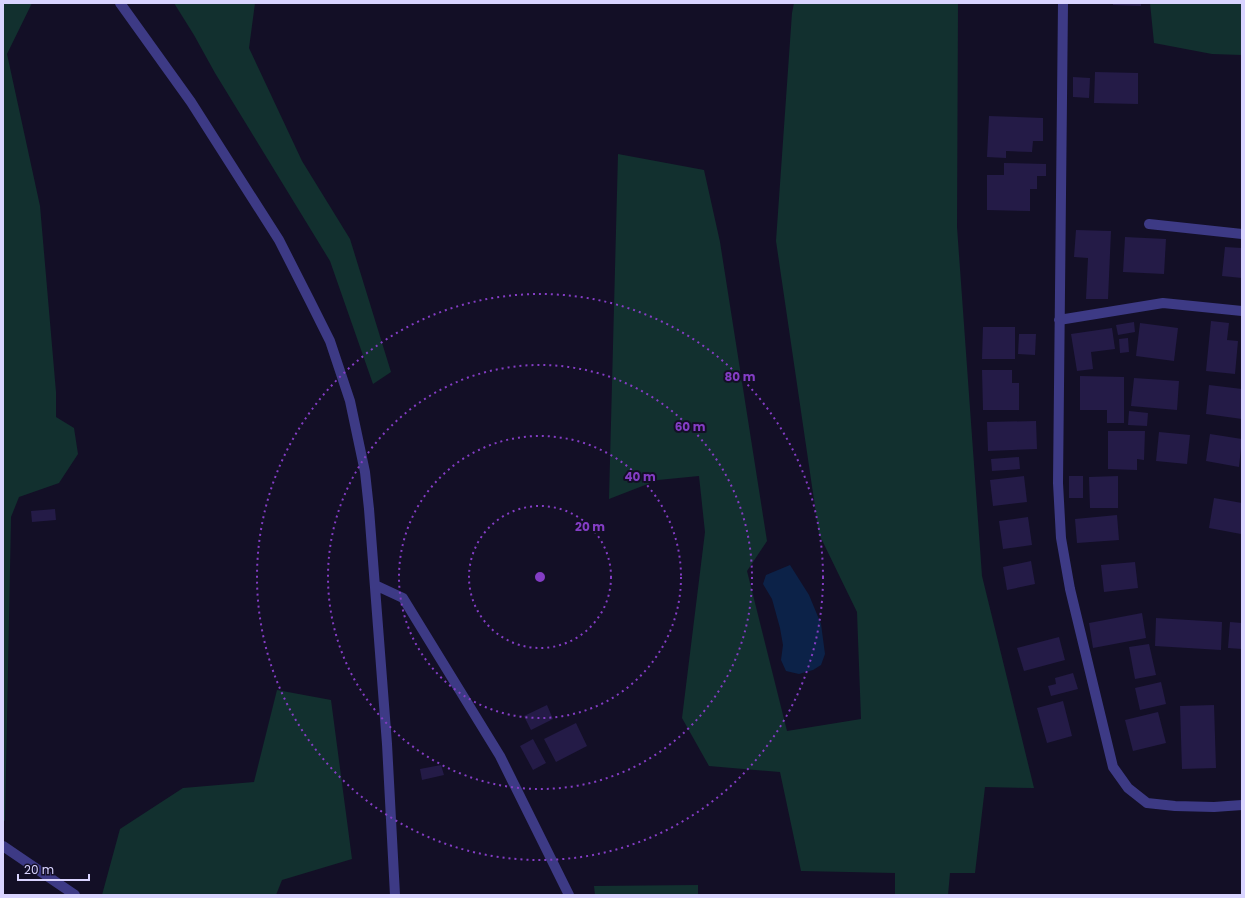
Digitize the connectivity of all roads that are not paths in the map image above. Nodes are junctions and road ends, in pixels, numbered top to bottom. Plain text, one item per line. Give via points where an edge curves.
1 (120, 3) edge
2 (1063, 3) edge
3 (1149, 224) dead end
4 (1242, 234) edge
5 (1242, 311) edge
6 (1059, 320) junction
7 (375, 585) junction
8 (1242, 805) edge
9 (3, 846) edge
10 (75, 895) edge
11 (395, 895) edge
12 (569, 895) edge

1 - 7 street via 191,102 279,240 330,341 350,400 365,472
2 - 6 street
3 - 4 street
5 - 6 street via 1163,303
6 - 8 street via 1058,483 1061,538 1070,589 1113,767 1128,788 1147,803 1214,807
7 - 11 street
7 - 12 street via 403,598 500,756
9 - 10 street

